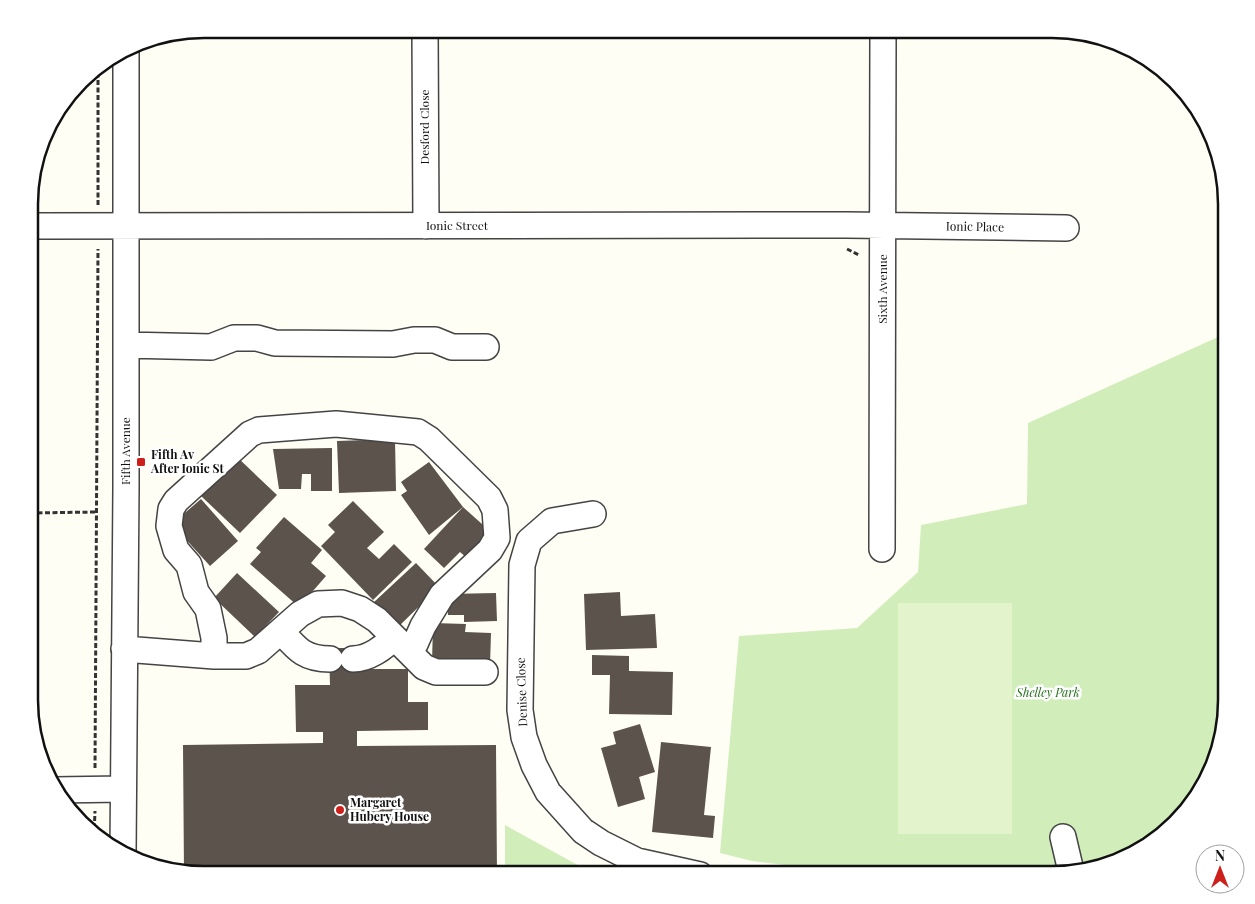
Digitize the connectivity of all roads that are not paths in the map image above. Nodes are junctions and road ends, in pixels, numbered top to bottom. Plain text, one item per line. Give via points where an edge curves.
1 (425, 38) edge
2 (883, 38) edge
3 (126, 57) edge
4 (38, 226) edge
5 (426, 226) junction
6 (883, 226) junction
7 (126, 227) junction
8 (1066, 228) dead end
9 (126, 346) junction
10 (486, 347) dead end
11 (593, 514) dead end
12 (882, 549) dead end
13 (281, 631) junction
14 (401, 644) junction
15 (124, 649) junction
16 (214, 656) junction
17 (485, 672) dead end
18 (123, 789) junction
19 (64, 790) edge
20 (1063, 837) dead end
21 (123, 846) edge
22 (1070, 865) edge
23 (632, 866) edge

1 - 5 street, Desford Close
2 - 6 street, Sixth Avenue
3 - 7 street, Fifth Avenue
4 - 7 street, Ionic Street
5 - 6 street, Ionic Street
5 - 7 street, Ionic Street
6 - 8 street, Ionic Place
6 - 12 street, Sixth Avenue
7 - 9 street, Fifth Avenue
9 - 10 street via 211,346 234,338 257,338 275,343 393,344 435,340 452,347
9 - 15 street, Fifth Avenue
11 - 23 street, Denise Close via 552,521 529,541 522,565 520,710 524,737 548,792 583,831
13 - 14 street via 296,649 316,659 358,660 387,645
13 - 14 street via 300,614 318,604 342,603 377,620
13 - 16 street via 258,651 246,656
14 - 16 street via 416,644 442,595 490,550 497,538 495,510 489,498 418,432 336,424 259,430 250,434 171,509 169,526 176,550 189,565 196,592 208,609
14 - 17 street via 424,667 436,672
15 - 16 street
15 - 18 street, Fifth Avenue
18 - 19 street
18 - 21 street, Fifth Avenue
20 - 22 street

